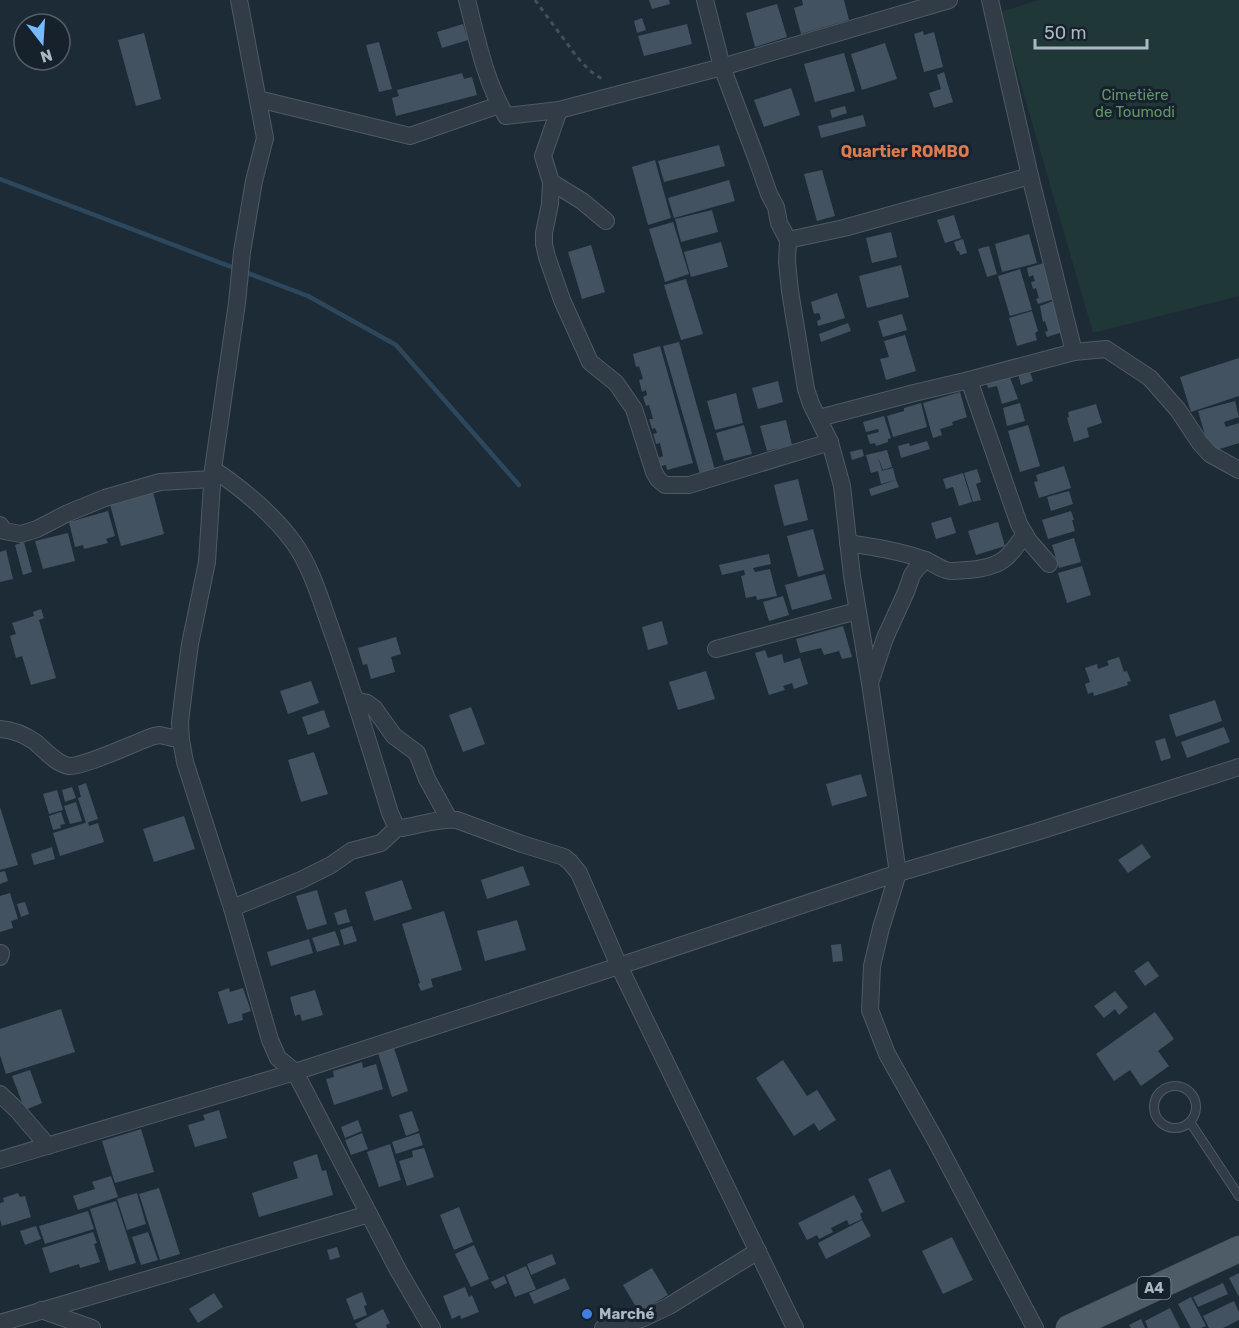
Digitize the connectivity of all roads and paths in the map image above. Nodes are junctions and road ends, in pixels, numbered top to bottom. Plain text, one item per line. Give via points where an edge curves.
1 (239, 0) edge
2 (467, 0) edge
3 (535, 0) edge
4 (705, 0) edge
5 (949, 0) edge
6 (990, 0) edge
7 (722, 67) junction
8 (629, 92) junction
9 (258, 99) junction
10 (499, 105) junction
11 (559, 110) junction
12 (1030, 176) junction
13 (551, 182) junction
14 (606, 221) dead end
15 (788, 240) junction
16 (1074, 352) junction
17 (969, 380) junction
18 (819, 418) junction
19 (830, 441) junction
20 (1239, 470) edge
21 (213, 474) junction
22 (1, 530) edge
23 (1024, 534) junction
24 (848, 543) junction
25 (926, 560) junction
26 (1049, 564) dead end
27 (857, 611) junction
28 (716, 649) dead end
29 (870, 683) junction
30 (355, 700) junction
31 (0, 729) edge
32 (181, 740) junction
33 (1239, 767) edge
34 (449, 819) junction
35 (398, 827) junction
36 (898, 873) junction
37 (232, 908) junction
38 (620, 966) junction
39 (295, 1072) junction
40 (0, 1094) edge
41 (1190, 1122) junction
42 (48, 1146) junction
43 (0, 1160) edge
44 (1239, 1196) edge
45 (369, 1214) junction
46 (1239, 1249) edge
47 (758, 1251) junction
48 (41, 1310) junction
49 (0, 1323) edge
50 (92, 1328) edge
51 (432, 1328) edge
52 (603, 1328) edge
53 (795, 1328) edge
54 (1035, 1328) edge
55 (1069, 1328) edge

1 - 9 street
2 - 10 street
3 - 8 path via 590,71
4 - 7 street
5 - 7 street
6 - 12 street
7 - 8 street
7 - 15 street
8 - 11 street
9 - 10 street via 410,136
9 - 21 street via 265,138 242,252
10 - 11 street via 506,116
11 - 13 street via 543,156
12 - 15 street
12 - 16 street
13 - 14 street
13 - 19 street via 544,244 562,300 590,362 616,383 634,409 658,479 665,485 689,484
15 - 18 street via 790,291 806,389
16 - 17 street
16 - 20 street via 1106,349 1150,378 1210,454
17 - 18 street
17 - 23 street
18 - 19 street
19 - 24 street via 842,486
21 - 22 street via 160,482 105,498 21,534
21 - 30 street via 246,492 268,512 303,558
21 - 32 street via 207,562 190,644
23 - 25 street via 1009,556 986,567 947,571
23 - 26 street
24 - 25 street
24 - 27 street
25 - 29 street via 914,572
27 - 28 street
27 - 29 street
29 - 36 street
30 - 34 street via 374,708 394,736 417,753
30 - 35 street via 390,813
31 - 32 street via 26,736 56,760 74,766 154,736
32 - 37 street
33 - 36 street
34 - 35 street
34 - 38 street via 570,862 579,873
35 - 37 street via 381,843 351,851 301,880
36 - 38 street
36 - 54 street via 872,966 870,1010 887,1054
37 - 39 street via 270,1040 278,1058
38 - 39 street
38 - 47 street
39 - 42 street
39 - 45 street
40 - 42 street
41 - 41 lane via 1197,1109 1188,1089 1167,1087 1156,1097 1155,1112 1163,1124 1177,1128
41 - 44 lane
42 - 43 street
45 - 48 street
45 - 51 street
46 - 55 main road, A4
47 - 52 street via 669,1306 629,1323
47 - 53 street
48 - 49 street
48 - 50 street

